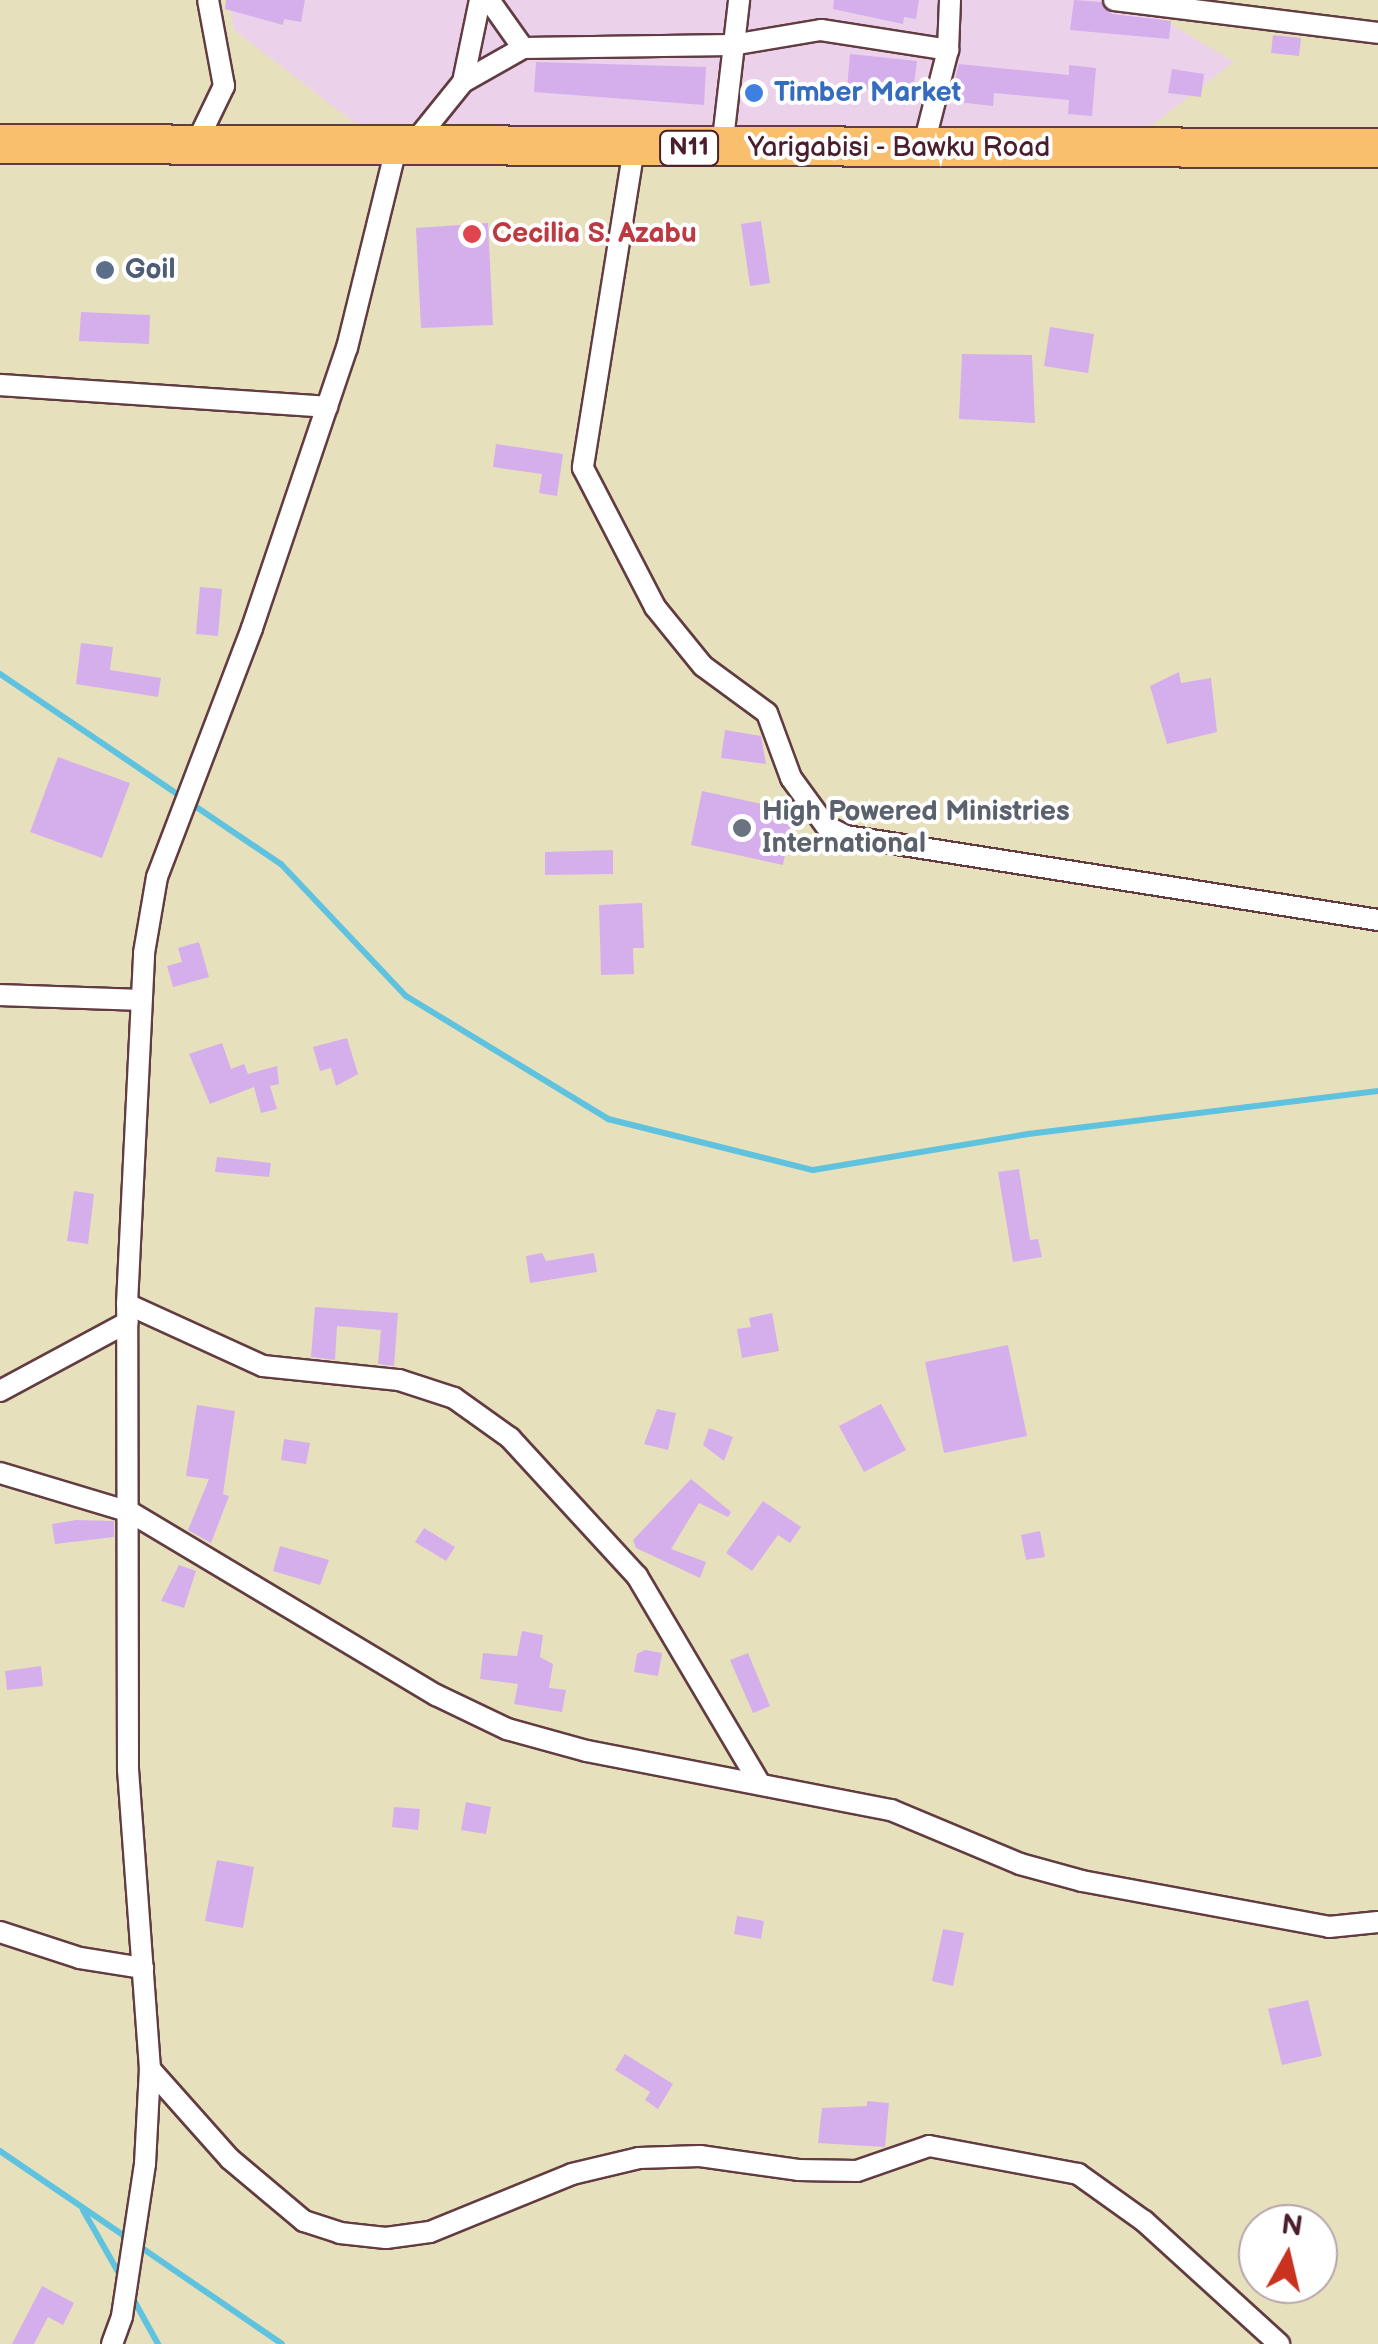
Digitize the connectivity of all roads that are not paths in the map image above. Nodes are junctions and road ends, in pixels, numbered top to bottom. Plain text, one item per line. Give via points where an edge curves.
1 (208, 0) edge
2 (480, 0) edge
3 (489, 0) edge
4 (740, 0) edge
5 (950, 0) edge
6 (1114, 0) edge
7 (1378, 33) edge
8 (732, 45) junction
9 (523, 48) junction
10 (948, 50) junction
11 (463, 82) junction
12 (0, 144) edge
13 (405, 144) junction
14 (195, 146) junction
15 (634, 148) junction
16 (722, 148) junction
17 (923, 148) junction
18 (1378, 148) edge
19 (0, 384) edge
20 (327, 407) junction
21 (1378, 920) edge
22 (0, 995) edge
23 (140, 1000) junction
24 (127, 1313) junction
25 (0, 1390) edge
26 (0, 1474) edge
27 (130, 1512) junction
28 (760, 1784) junction
29 (1378, 1922) edge
30 (0, 1932) edge
31 (143, 1968) junction
32 (150, 2069) junction
33 (112, 2344) edge
34 (1279, 2344) edge

1 - 14 street via 224,86
2 - 11 street
3 - 9 street
4 - 8 street
5 - 10 street
6 - 7 street
8 - 9 street
8 - 10 street via 821,30
8 - 16 street
9 - 11 street
10 - 17 street
11 - 13 street
12 - 14 highway, Yarigabisi - Bawku Road / N11
13 - 14 highway, Yarigabisi - Bawku Road / N11
13 - 15 highway, Yarigabisi - Bawku Road / N11
13 - 20 street
15 - 16 highway, Yarigabisi - Bawku Road / N11
15 - 21 street via 583,468 655,607 704,666 767,714 792,778 826,826 846,836
16 - 17 highway, Yarigabisi - Bawku Road / N11
17 - 18 highway, Yarigabisi - Bawku Road / N11
19 - 20 street
20 - 23 street via 157,877
22 - 23 street
23 - 24 street
24 - 25 street
24 - 27 street
24 - 28 street via 263,1366 399,1380 454,1398 510,1438 637,1576
26 - 27 street
27 - 28 street via 436,1695 507,1729
27 - 31 street via 128,1770
28 - 29 street via 915,1816 1020,1864 1082,1881 1206,1899 1329,1928
30 - 31 street via 80,1958
31 - 32 street
32 - 33 street via 145,2164
32 - 34 street via 230,2159 304,2221 355,2235 430,2232 572,2174 639,2158 700,2156 857,2171 929,2146 1078,2174 1144,2221

